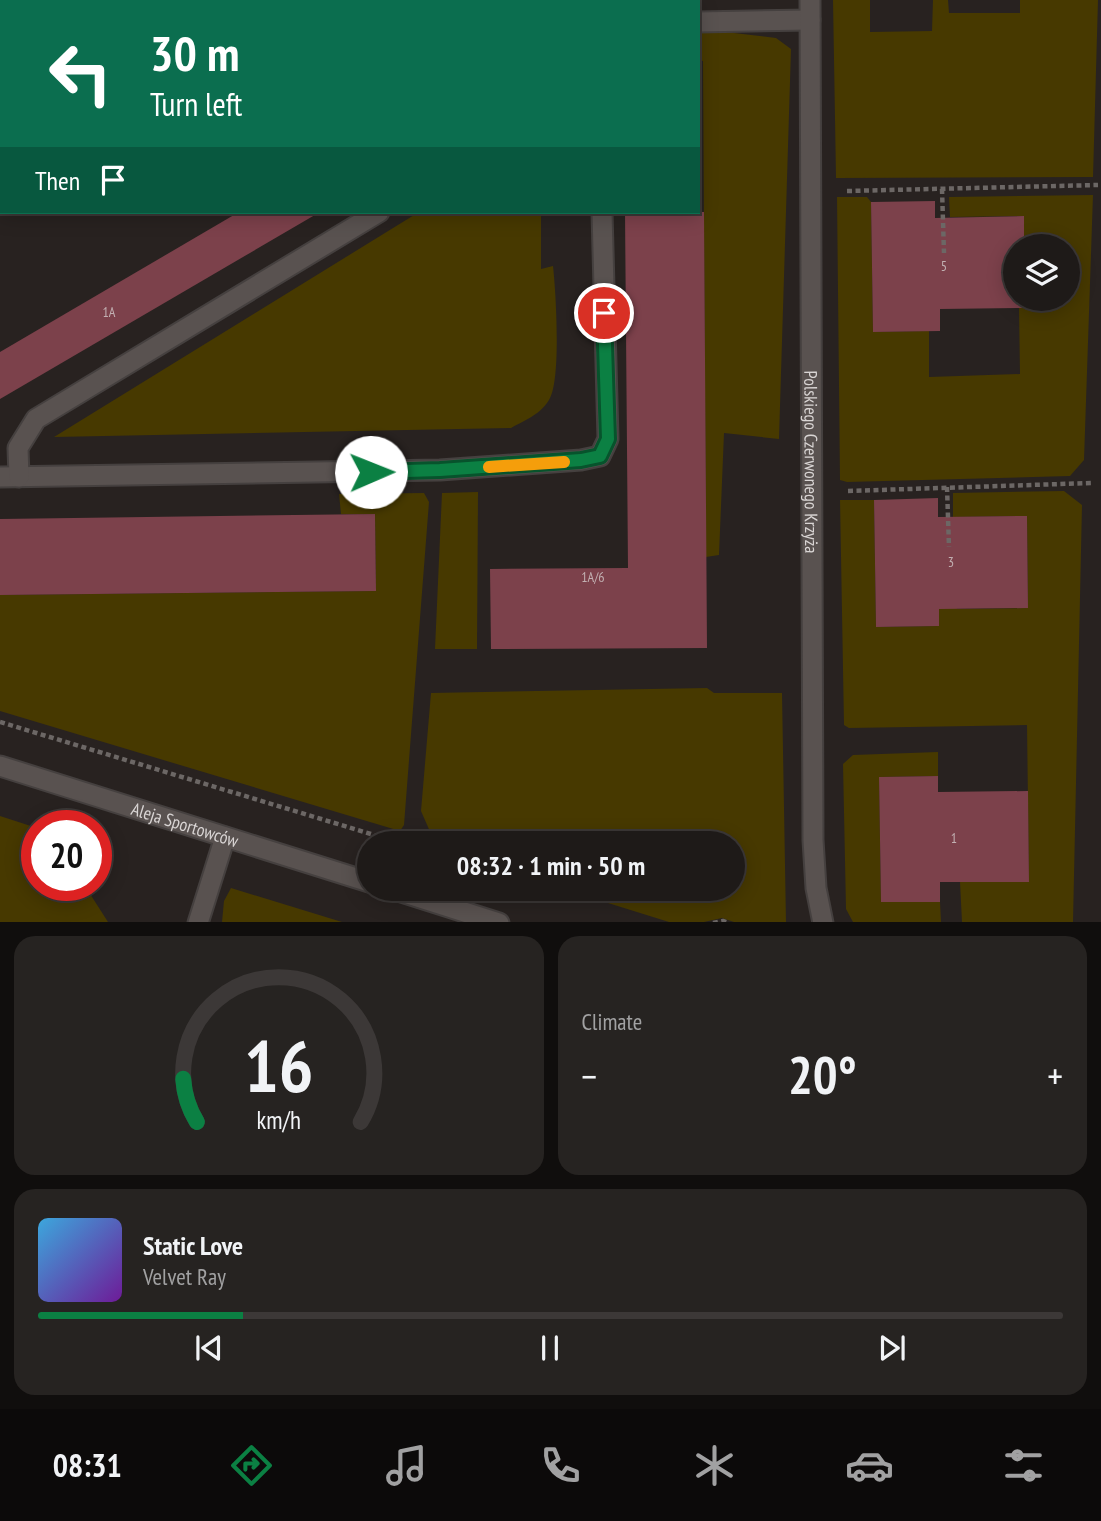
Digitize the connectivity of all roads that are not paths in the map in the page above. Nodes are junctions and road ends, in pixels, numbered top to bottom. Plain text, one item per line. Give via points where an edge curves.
1 (810, 0) edge
2 (810, 20) junction
3 (700, 22) edge
4 (376, 214) edge
5 (602, 214) edge
6 (9, 477) edge
7 (0, 766) edge
8 (225, 837) junction
9 (357, 878) edge
10 (431, 901) edge
11 (198, 922) edge
12 (499, 922) edge
13 (823, 922) edge

1 - 2 street, Polskiego Czerwonego Krzyża
2 - 3 street
2 - 13 street, Polskiego Czerwonego Krzyża via 813,840
4 - 6 street via 36,419 18,448
5 - 6 street via 608,439 600,456 440,470
7 - 8 street, Aleja Sportowców
8 - 9 street, Aleja Sportowców
8 - 11 street
10 - 12 street

